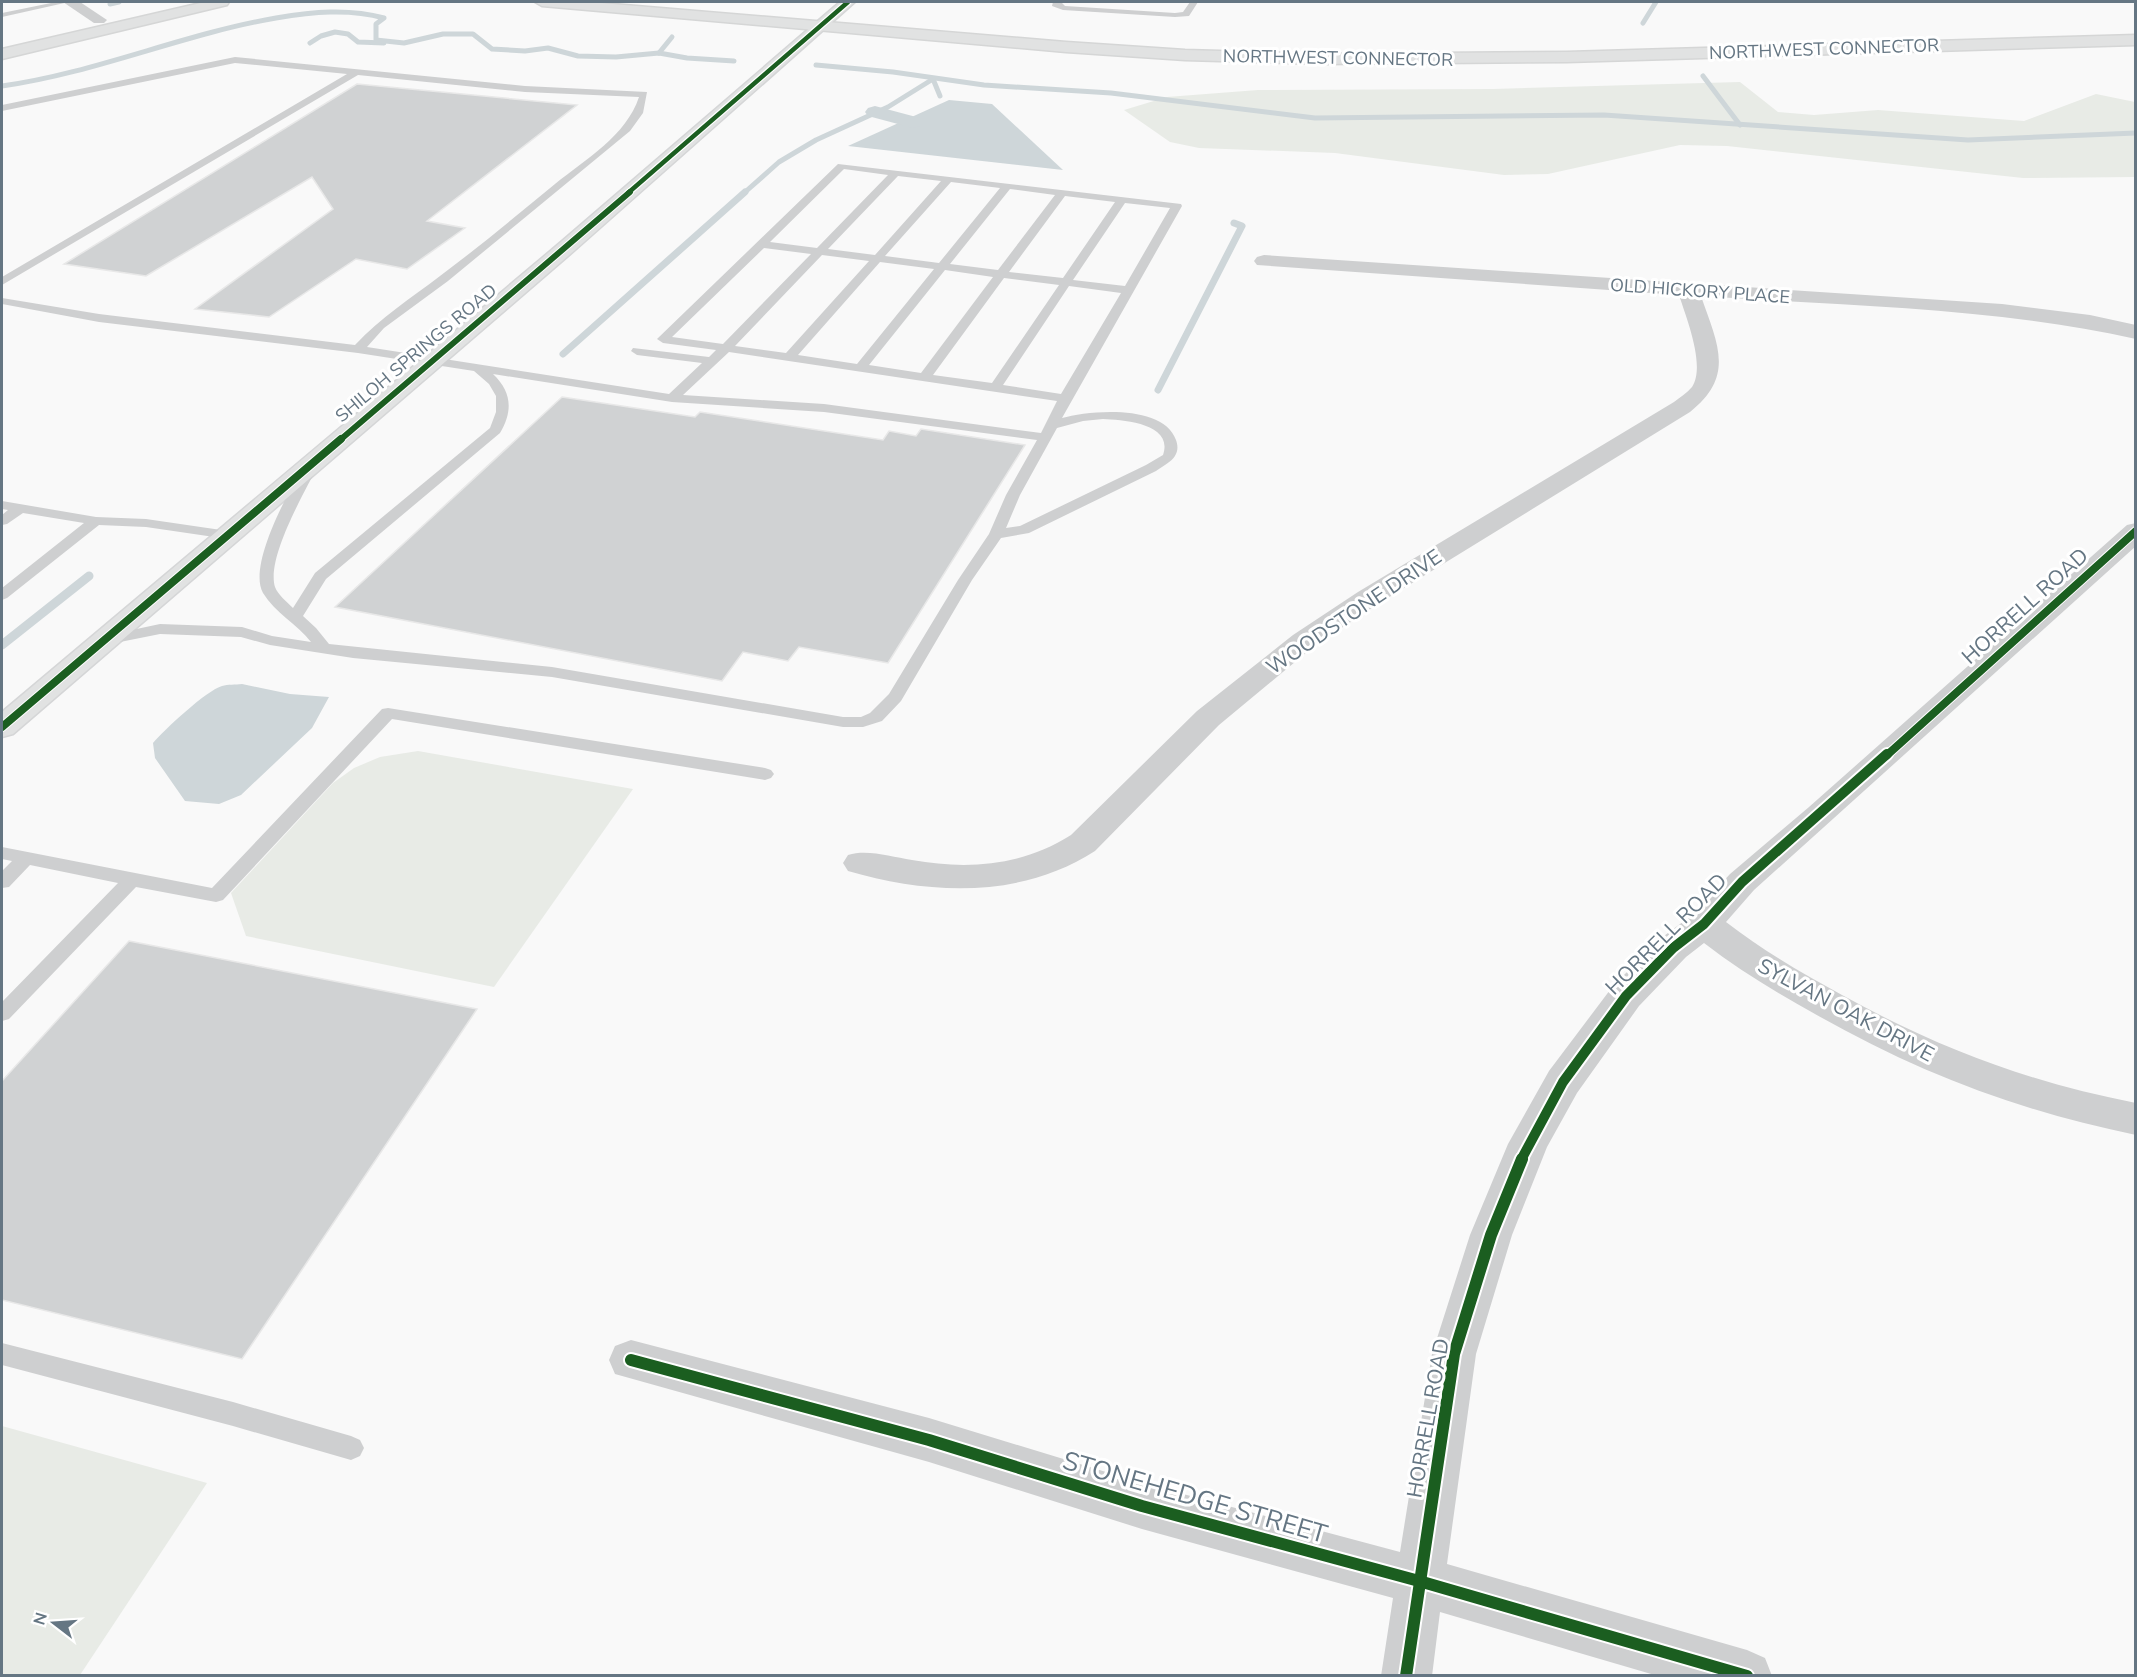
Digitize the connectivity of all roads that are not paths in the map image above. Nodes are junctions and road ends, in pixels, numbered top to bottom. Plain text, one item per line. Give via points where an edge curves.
1 (65, 2) edge
2 (70, 2) edge
3 (176, 2) edge
4 (222, 2) edge
5 (542, 2) edge
6 (680, 2) edge
7 (848, 2) edge
8 (1057, 2) edge
9 (1194, 2) edge
10 (240, 3) dead end
11 (2, 15) edge
12 (832, 15) junction
13 (99, 26) junction
14 (2136, 26) edge
15 (819, 27) junction
16 (2136, 40) edge
17 (2, 43) edge
18 (2, 54) edge
19 (358, 71) junction
20 (2, 108) edge
21 (895, 173) junction
22 (948, 179) junction
23 (1007, 186) junction
24 (1062, 192) junction
25 (1122, 199) junction
26 (761, 244) junction
27 (818, 251) junction
28 (877, 259) junction
29 (1264, 261) dead end
30 (941, 267) junction
31 (1002, 274) junction
32 (2, 282) edge
33 (1068, 283) junction
34 (1128, 290) junction
35 (1688, 290) junction
36 (2, 301) edge
37 (2136, 332) edge
38 (726, 348) junction
39 (358, 349) junction
40 (637, 351) dead end
41 (789, 357) junction
42 (432, 361) junction
43 (712, 362) junction
44 (860, 368) junction
45 (479, 369) junction
46 (924, 378) junction
47 (995, 388) junction
48 (672, 398) junction
49 (1065, 398) junction
50 (1048, 431) junction
51 (313, 462) junction
52 (2, 505) edge
53 (20, 508) junction
54 (2, 521) edge
55 (96, 521) junction
56 (2136, 531) edge
57 (996, 534) junction
58 (228, 535) junction
59 (2, 595) edge
60 (296, 616) junction
61 (105, 640) junction
62 (322, 646) junction
63 (2, 727) edge
64 (765, 774) dead end
65 (2, 854) edge
66 (26, 858) junction
67 (860, 864) dead end
68 (132, 880) junction
69 (2, 882) edge
70 (1704, 924) junction
71 (2, 1014) edge
72 (2136, 1119) edge
73 (2, 1354) edge
74 (631, 1360) dead end
75 (351, 1448) dead end
76 (1419, 1581) junction
77 (1406, 1676) edge
78 (1747, 1676) edge

1 - 11 lane
2 - 13 street
3 - 13 main road
4 - 13 main road
5 - 15 main road, NORTHWEST CONNECTOR
6 - 12 main road, NORTHWEST CONNECTOR
7 - 12 main road, SHILOH SPRINGS ROAD
8 - 9 lane via 1063,8 1175,15 1186,14
10 - 13 main road
12 - 14 main road, NORTHWEST CONNECTOR via 1189,42 1331,46 1533,44
12 - 15 main road, SHILOH SPRINGS ROAD
13 - 17 main road
13 - 18 main road
15 - 16 main road, NORTHWEST CONNECTOR via 1066,47 1322,59 1556,57
15 - 42 main road, SHILOH SPRINGS ROAD
19 - 20 lane via 227,61
19 - 32 lane
19 - 39 lane via 525,89 644,94 627,129 444,279 380,325
21 - 22 lane
21 - 26 lane via 842,166
21 - 27 lane
22 - 23 lane
22 - 28 lane
23 - 24 lane
23 - 30 lane
24 - 25 lane
24 - 31 lane
25 - 33 lane
25 - 34 lane via 1177,206
26 - 27 lane
26 - 38 lane via 663,339
27 - 28 lane
27 - 38 lane
28 - 30 lane
28 - 41 lane
29 - 35 street, OLD HICKORY PLACE
30 - 31 lane
30 - 44 lane
31 - 33 lane
31 - 46 lane
33 - 34 lane
33 - 47 lane
34 - 49 lane
35 - 37 street, OLD HICKORY PLACE via 2002,310
35 - 67 street, WOODSTONE DRIVE via 1709,364 1706,382 1696,395 1303,640 1208,718 1083,843 1045,864 976,878
36 - 39 lane via 99,318
38 - 41 lane
38 - 43 lane
39 - 42 lane
40 - 43 lane
41 - 44 lane
42 - 45 lane
42 - 51 main road, SHILOH SPRINGS ROAD
43 - 48 lane
44 - 46 lane
45 - 48 lane
45 - 60 lane via 493,378 503,397 502,418 495,430 320,576
46 - 47 lane
47 - 49 lane
48 - 50 lane via 824,408
49 - 50 lane
50 - 57 lane via 1012,495
50 - 57 lane via 1082,417 1135,418 1162,430 1171,440 1172,449 1167,458 1150,468 1024,530
51 - 58 main road, SHILOH SPRINGS ROAD
51 - 60 lane via 267,568 267,586 277,601
52 - 53 lane
53 - 54 lane
53 - 55 lane
55 - 58 lane via 146,523
55 - 59 lane
56 - 70 street, HORRELL ROAD via 1742,882
57 - 62 lane via 895,697 876,717 863,722 843,722 552,672 353,653
58 - 61 main road, SHILOH SPRINGS ROAD
60 - 62 lane via 313,631
61 - 62 lane via 160,629 211,629
61 - 63 main road, SHILOH SPRINGS ROAD
64 - 68 lane via 388,713 216,895
65 - 66 lane
66 - 68 lane
66 - 69 lane
68 - 71 lane
70 - 72 street, SYLVAN OAK DRIVE via 1778,977 1896,1041 1966,1071 2040,1096
70 - 76 street, HORRELL ROAD via 1673,948 1626,996 1563,1082 1528,1144 1491,1234 1454,1354
73 - 75 lane
74 - 76 street, STONEHEDGE STREET via 929,1440 1142,1506
76 - 77 street, HORRELL ROAD
76 - 78 street, STONEHEDGE STREET

